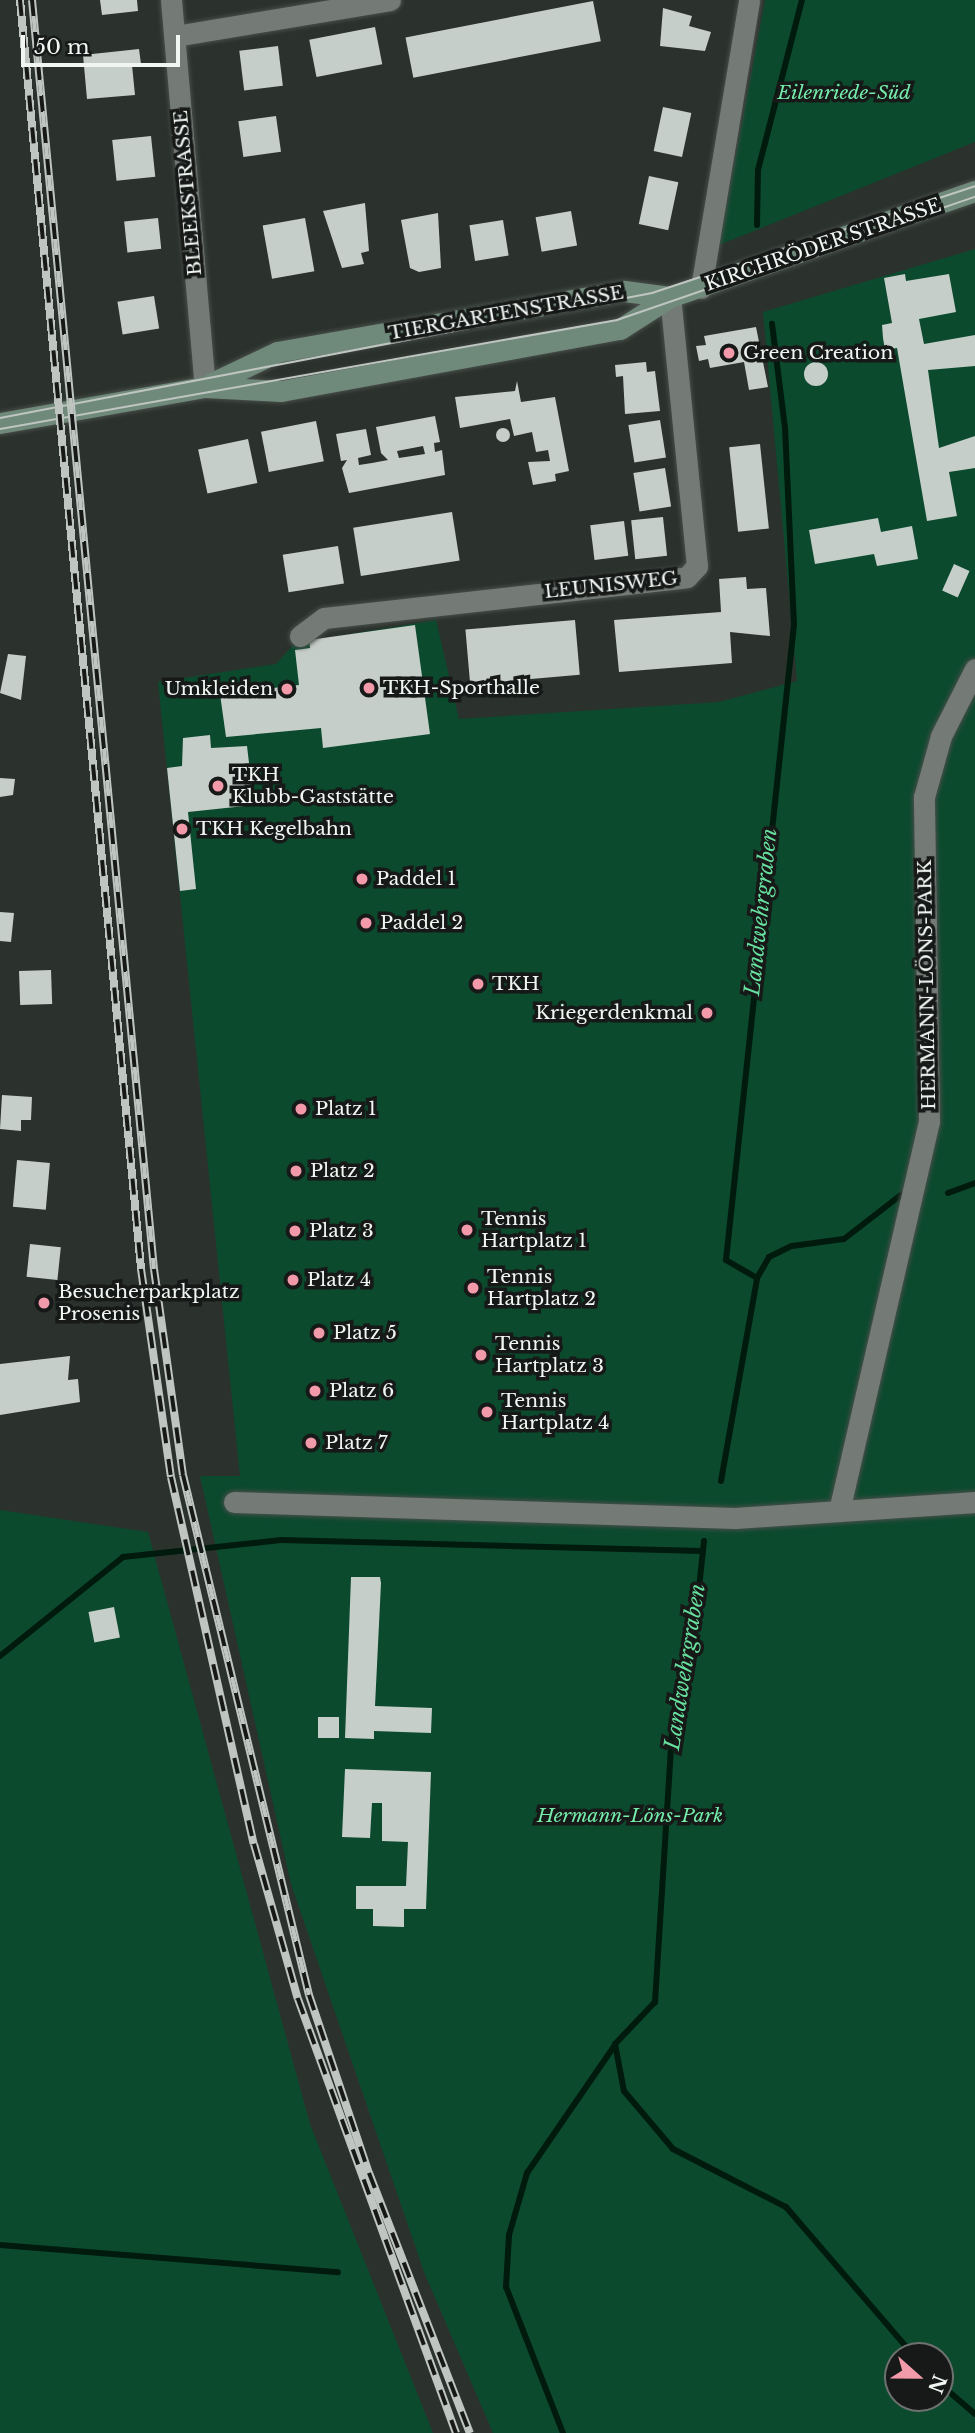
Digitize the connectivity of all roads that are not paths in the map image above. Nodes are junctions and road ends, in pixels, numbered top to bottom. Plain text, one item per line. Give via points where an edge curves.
1 (171, 0) edge
2 (390, 0) edge
3 (749, 0) edge
4 (175, 36) junction
5 (975, 191) edge
6 (701, 288) junction
7 (670, 297) junction
8 (205, 387) junction
9 (0, 423) edge
10 (300, 636) dead end
11 (975, 669) edge
12 (234, 1502) dead end
13 (975, 1503) edge
14 (839, 1511) junction

1 - 4 street, BLEEKSTRASSE
2 - 4 street
3 - 6 street via 701,256
4 - 8 street, BLEEKSTRASSE
5 - 6 main road, KIRCHRÖDER STRASSE
6 - 7 main road, KIRCHRÖDER STRASSE
7 - 8 main road, TIERGARTENSTRASSE via 624,291 276,352
7 - 8 main road, TIERGARTENSTRASSE via 620,329 281,391
7 - 10 street, LEUNISWEG via 697,566 687,577 324,618
8 - 9 main road, TIERGARTENSTRASSE
11 - 14 street, HERMANN-LÖNS-PARK via 941,736 924,797 929,1122
12 - 14 street via 721,1518
13 - 14 street

